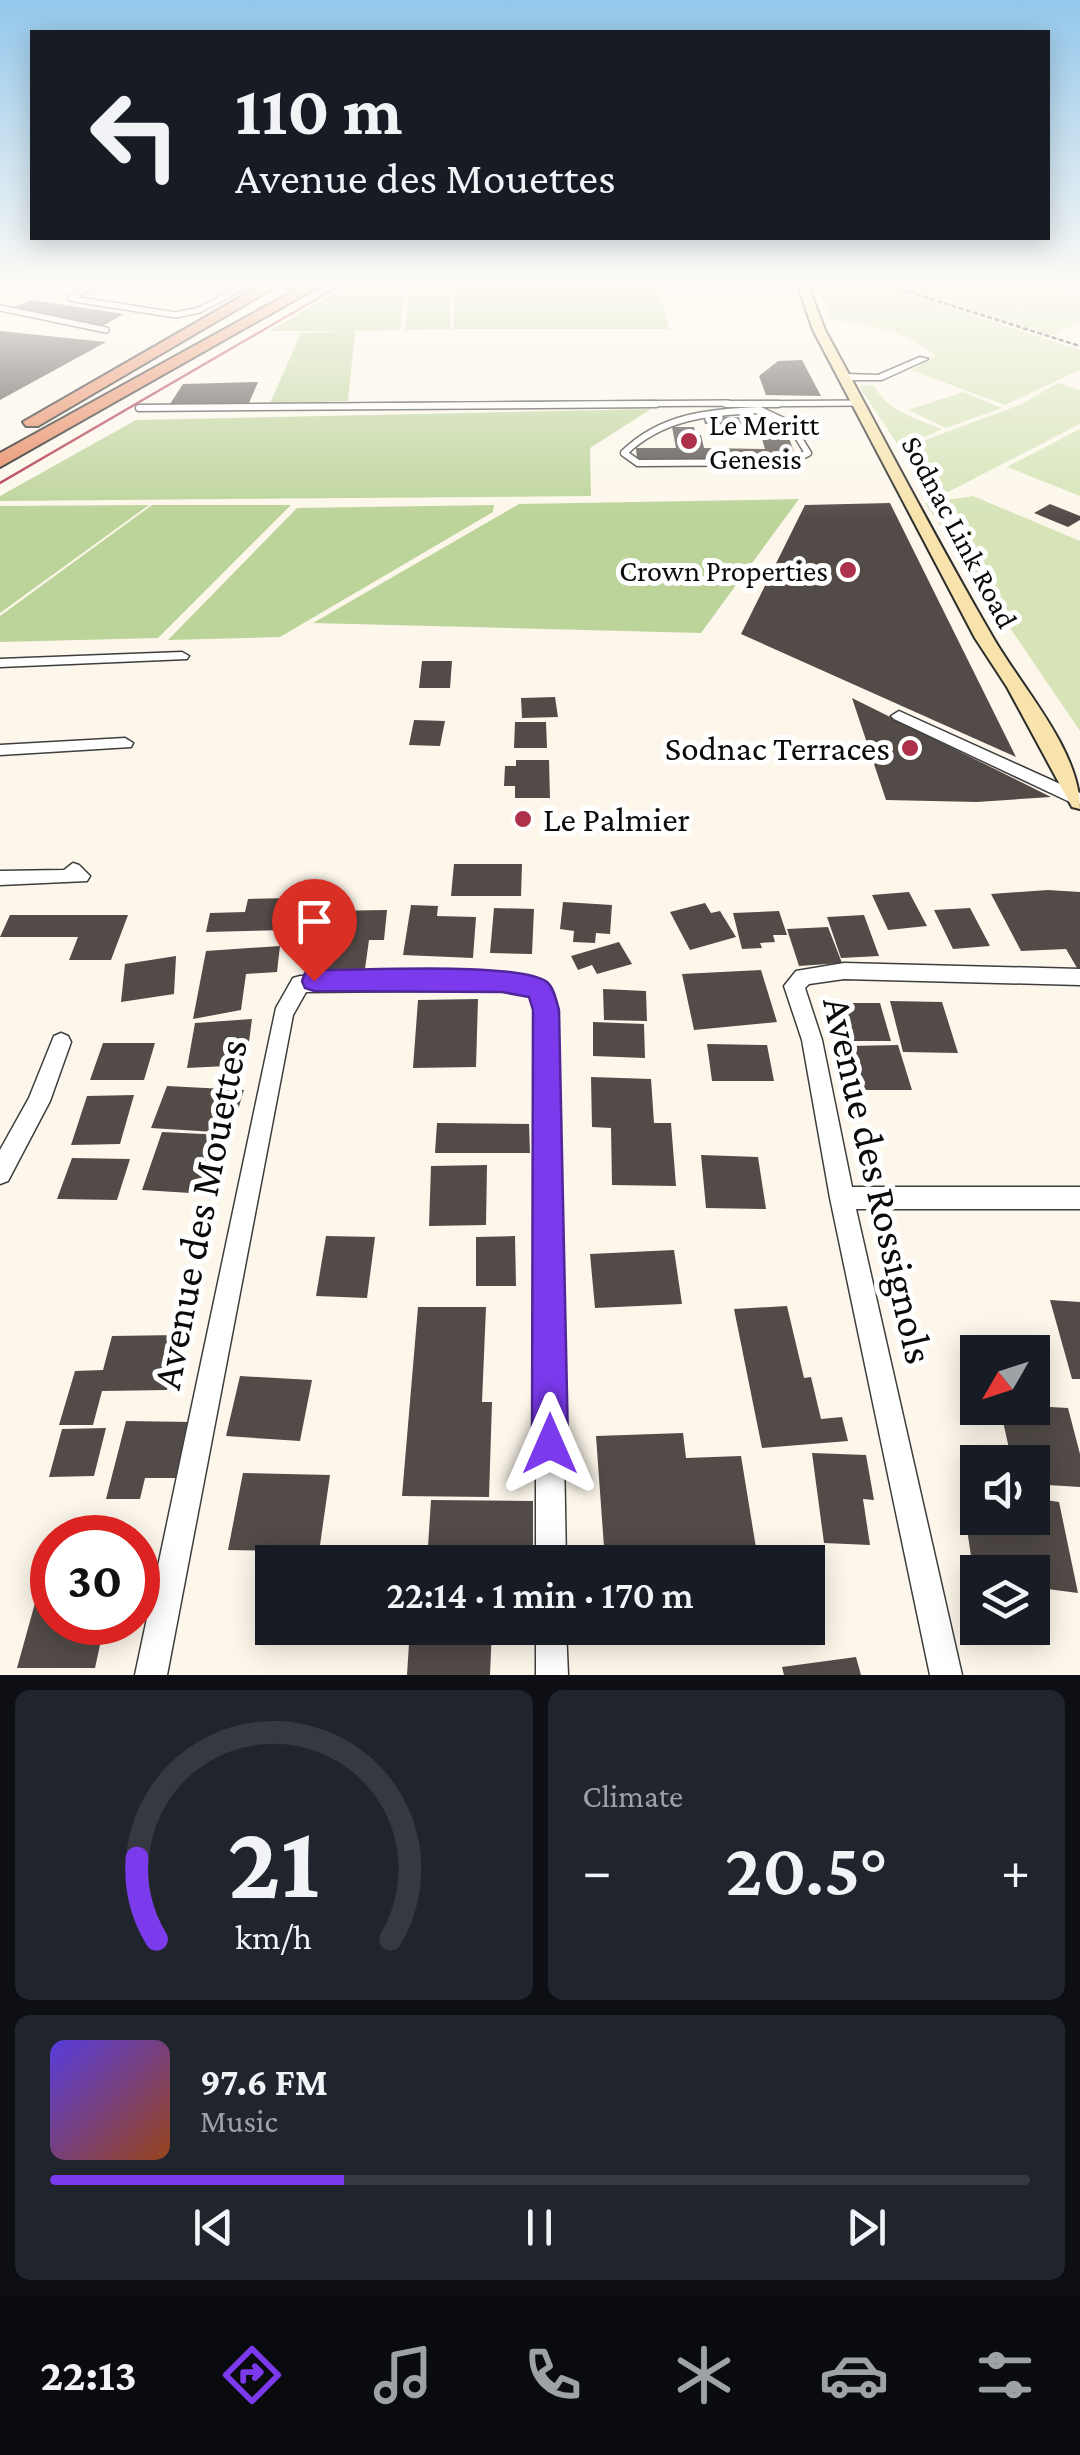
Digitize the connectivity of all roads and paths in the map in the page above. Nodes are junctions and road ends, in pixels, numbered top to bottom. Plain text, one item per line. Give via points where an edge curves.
1 (135, 361) edge
2 (147, 361) edge
3 (170, 361) edge
4 (178, 361) edge
5 (838, 361) edge
6 (918, 361) edge
7 (847, 377) junction
8 (728, 403) junction
9 (860, 403) junction
10 (139, 408) dead end
11 (723, 411) junction
12 (0, 443) edge
13 (0, 460) edge
14 (182, 656) dead end
15 (0, 664) edge
16 (899, 716) dead end
17 (125, 743) dead end
18 (0, 750) edge
19 (1079, 801) edge
20 (73, 870) dead end
21 (0, 878) edge
22 (1080, 977) edge
23 (60, 1042) dead end
24 (0, 1173) edge
25 (842, 1198) junction
26 (1080, 1198) edge
27 (551, 1545) edge
28 (552, 1645) edge
29 (150, 1675) edge
30 (552, 1675) edge
31 (946, 1675) edge

1 - 12 highway
2 - 12 highway
3 - 13 highway
4 - 13 highway
5 - 7 main road, Sodnac Link Road
6 - 7 street via 878,378
7 - 9 main road, Sodnac Link Road
8 - 9 lane
8 - 10 lane
8 - 11 lane
9 - 19 main road, Sodnac Link Road
11 - 11 lane via 684,418 624,454 657,463 789,462 808,453 790,420 778,414
14 - 15 street
16 - 19 street
17 - 18 street
20 - 21 street via 81,876
22 - 25 street, Avenue des Rossignols via 844,971 803,977 794,986 812,1040
23 - 24 street via 39,1101
25 - 26 street
25 - 31 street, Avenue des Rossignols
27 - 29 street, Avenue des Mouettes via 546,1010 540,991 502,982 300,984 283,1014
28 - 30 street

